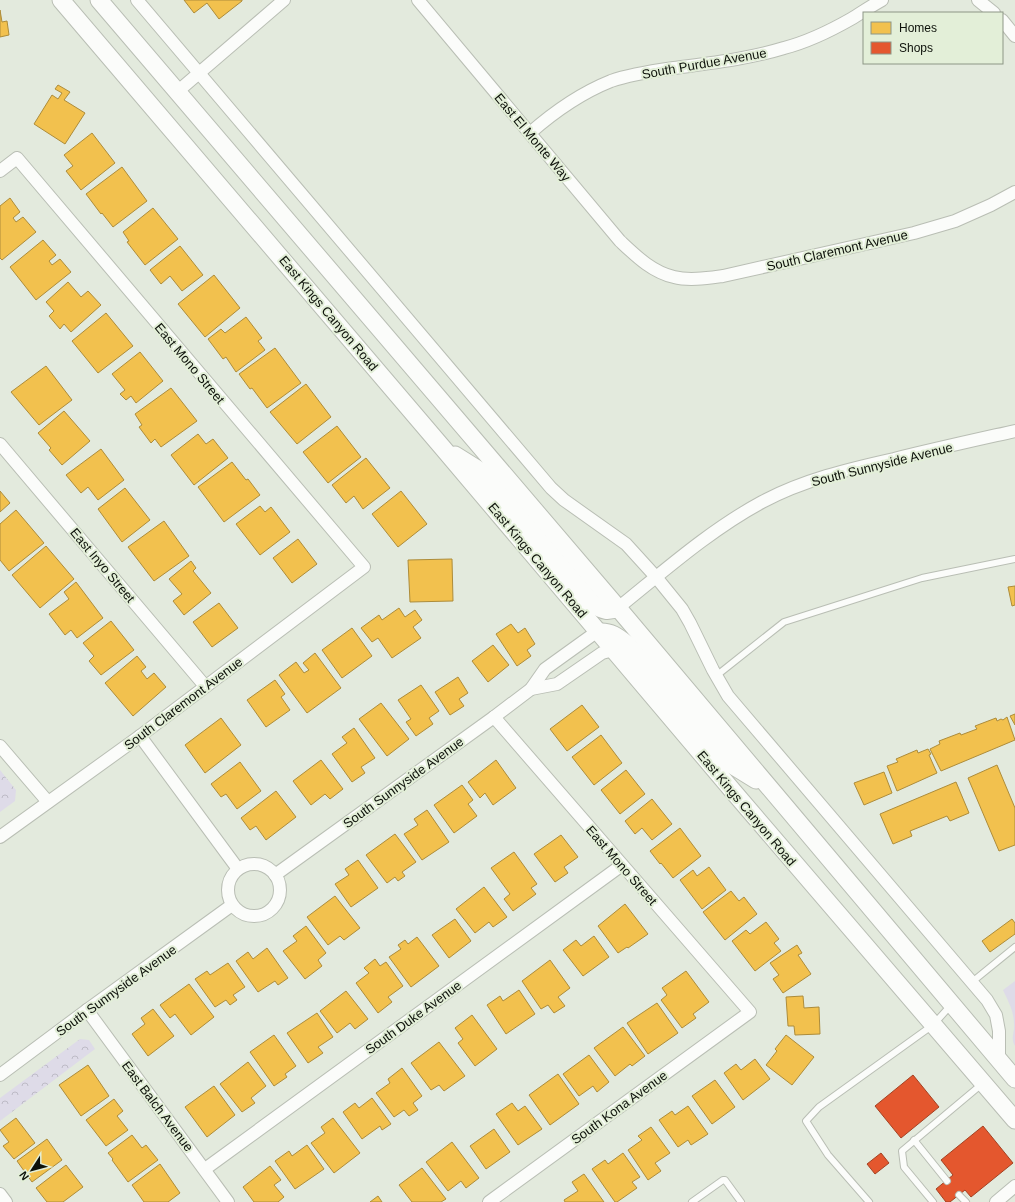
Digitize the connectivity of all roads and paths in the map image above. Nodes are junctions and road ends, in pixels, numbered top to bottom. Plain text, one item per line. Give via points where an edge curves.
1 (61, 0) edge
2 (99, 0) edge
3 (136, 0) edge
4 (284, 0) edge
5 (418, 0) edge
6 (882, 0) edge
7 (978, 0) edge
8 (993, 12) edge
9 (1003, 21) edge
10 (1015, 36) edge
11 (199, 74) junction
12 (177, 92) junction
13 (530, 133) junction
14 (0, 171) edge
15 (1015, 192) edge
16 (653, 269) joint
17 (1015, 431) edge
18 (0, 444) edge
19 (442, 447) junction
20 (1015, 559) edge
21 (364, 567) joint
22 (656, 577) junction
23 (618, 608) junction
24 (599, 632) junction
25 (613, 650) junction
26 (716, 676) junction
27 (205, 686) junction
28 (531, 689) junction
29 (494, 717) junction
30 (140, 736) junction
31 (0, 746) edge
32 (769, 788) junction
33 (48, 802) junction
34 (0, 837) edge
35 (622, 865) junction
36 (238, 869) junction
37 (275, 874) junction
38 (232, 906) junction
39 (1015, 947) edge
40 (972, 982) junction
41 (952, 1004) junction
42 (87, 1010) junction
43 (750, 1012) joint
44 (933, 1025) junction
45 (999, 1059) junction
46 (0, 1075) edge
47 (1015, 1079) edge
48 (983, 1083) junction
49 (1015, 1120) edge
50 (914, 1140) junction
51 (205, 1169) junction
52 (947, 1181) dead end
53 (1015, 1186) edge
54 (0, 1194) edge
55 (959, 1195) dead end
56 (6, 1202) edge
57 (228, 1202) edge
58 (489, 1202) edge
59 (692, 1202) edge
60 (741, 1202) edge
61 (869, 1202) edge
62 (933, 1202) edge
63 (966, 1202) edge
64 (996, 1202) edge

1 - 19 main road, East Kings Canyon Road
2 - 12 main road
3 - 11 street
4 - 11 street
5 - 13 street, East El Monte Way
6 - 13 street, South Purdue Avenue via 820,35 786,48 757,56 642,73 613,81 588,91 566,104
7 - 8 street
9 - 10 street
11 - 12 street
11 - 22 street via 551,488 626,544
12 - 23 main road
13 - 16 street, East El Monte Way via 620,241
14 - 21 street, East Mono Street via 17,158
15 - 16 street, South Claremont Avenue via 955,221 914,233 723,276 674,278
17 - 22 street, South Sunnyside Avenue via 848,470 788,490 732,519
18 - 27 street, East Inyo Street
19 - 23 main road via 479,470 594,605 601,610
19 - 24 main road, East Kings Canyon Road
20 - 26 lane via 922,578 784,622
21 - 27 street, South Claremont Avenue
22 - 23 street, South Sunnyside Avenue
22 - 26 street via 682,609
23 - 32 main road
24 - 25 main road, East Kings Canyon Road
24 - 28 street, South Sunnyside Avenue via 545,669
24 - 32 main road via 612,633 627,644 730,764
25 - 28 street, South Sunnyside Avenue via 602,653 557,684
25 - 44 main road, East Kings Canyon Road
26 - 40 street via 728,696
27 - 30 street, South Claremont Avenue
28 - 29 street, South Sunnyside Avenue
29 - 35 street, East Mono Street
29 - 37 street, South Sunnyside Avenue
30 - 33 street, South Claremont Avenue
30 - 36 street
31 - 33 street
32 - 41 main road
33 - 34 street, South Claremont Avenue
35 - 43 street, East Mono Street
35 - 51 street, South Duke Avenue
36 - 37 street via 260,864
36 - 38 street via 229,881 227,890
37 - 38 street via 280,884 280,894 272,910 256,917 247,916
38 - 42 street, South Sunnyside Avenue
39 - 40 lane
40 - 45 street via 996,1015 1000,1032
41 - 44 lane
41 - 45 main road
42 - 46 street, South Sunnyside Avenue
42 - 51 street, East Balch Avenue
43 - 58 street, South Kona Avenue
44 - 48 main road, East Kings Canyon Road
44 - 61 lane via 819,1107 806,1121 828,1155
45 - 47 main road
48 - 49 main road, East Kings Canyon Road
48 - 50 lane
50 - 52 lane
50 - 62 lane via 902,1151 904,1167
51 - 57 street, East Balch Avenue
53 - 64 street
54 - 56 street
55 - 63 lane
59 - 60 lane via 725,1180

